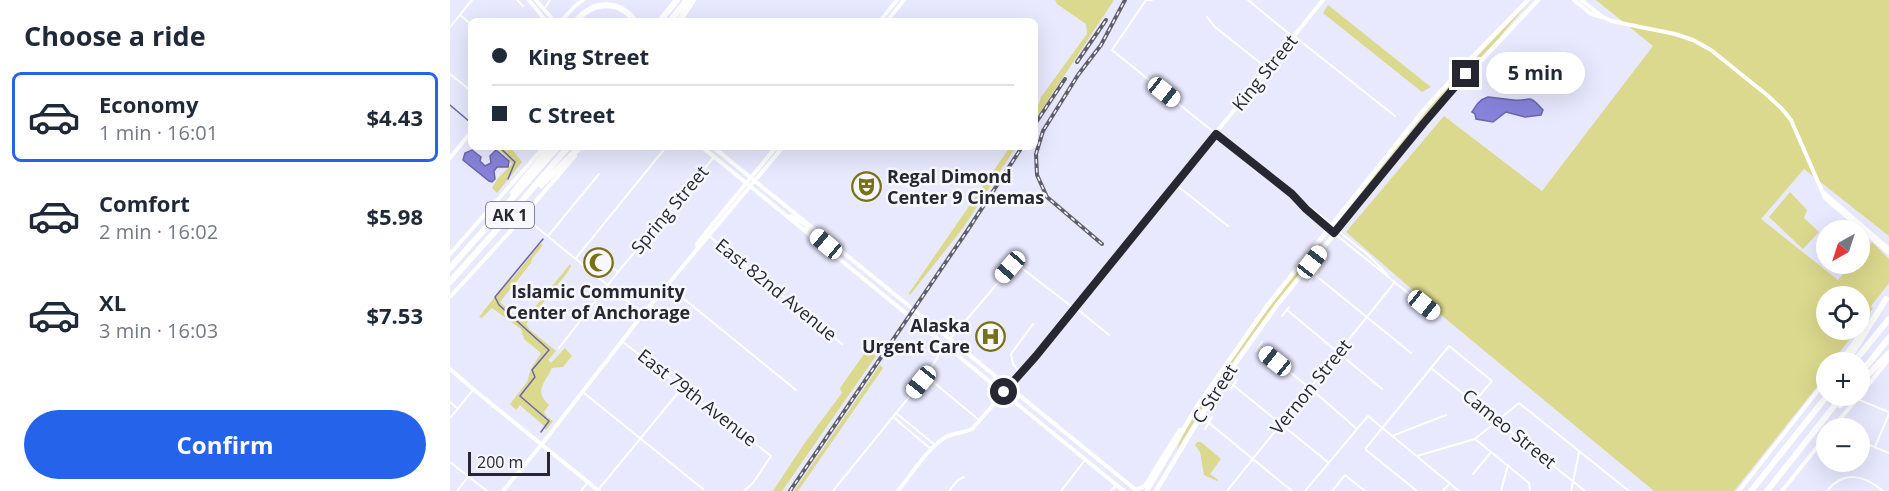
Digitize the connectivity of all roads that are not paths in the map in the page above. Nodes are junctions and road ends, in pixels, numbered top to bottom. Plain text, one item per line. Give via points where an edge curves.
1 (472, 0) edge
2 (516, 0) edge
3 (529, 0) edge
4 (536, 0) edge
5 (550, 0) edge
6 (583, 0) edge
7 (677, 0) edge
8 (687, 0) edge
9 (693, 0) edge
10 (897, 0) edge
11 (904, 0) edge
12 (1146, 0) edge
13 (1152, 0) edge
14 (1248, 0) edge
15 (1323, 0) edge
16 (1528, 0) edge
17 (1538, 0) edge
18 (1574, 0) edge
19 (1581, 0) edge
20 (523, 6) dead end
21 (543, 10) junction
22 (460, 15) junction
23 (1207, 17) dead end
24 (1603, 17) junction
25 (544, 18) edge
26 (551, 18) edge
27 (564, 18) edge
28 (579, 18) edge
29 (633, 18) edge
30 (662, 18) edge
31 (672, 18) edge
32 (680, 18) edge
33 (882, 18) edge
34 (889, 18) edge
35 (468, 22) edge
36 (450, 27) edge
37 (1294, 37) junction
38 (1268, 69) junction
39 (450, 74) edge
40 (468, 89) edge
41 (1395, 116) dead end
42 (1216, 134) junction
43 (468, 136) edge
44 (541, 150) edge
45 (548, 150) edge
46 (555, 150) edge
47 (565, 150) edge
48 (578, 150) edge
49 (578, 150) edge
50 (664, 150) edge
51 (706, 150) edge
52 (717, 150) edge
53 (774, 150) edge
54 (780, 150) edge
55 (714, 157) junction
56 (450, 158) edge
57 (599, 174) dead end
58 (752, 179) junction
59 (748, 184) junction
60 (1175, 184) junction
61 (1818, 185) junction
62 (775, 206) junction
63 (725, 208) junction
64 (523, 216) junction
65 (508, 217) junction
66 (1850, 220) edge
67 (811, 226) junction
68 (1228, 226) dead end
69 (1330, 227) junction
70 (803, 230) junction
71 (1336, 232) junction
72 (1870, 233) edge
73 (548, 236) junction
74 (710, 236) junction
75 (1870, 236) edge
76 (1879, 240) junction
77 (698, 248) junction
78 (1889, 251) edge
79 (841, 252) junction
80 (450, 254) edge
81 (596, 254) dead end
82 (460, 258) junction
83 (576, 258) junction
84 (450, 268) edge
85 (1318, 271) dead end
86 (618, 272) junction
87 (1315, 275) junction
88 (1310, 281) dead end
89 (450, 282) edge
90 (1395, 282) junction
91 (667, 285) junction
92 (882, 285) junction
93 (608, 286) junction
94 (877, 290) junction
95 (450, 297) edge
96 (1887, 297) edge
97 (1289, 307) dead end
98 (1075, 308) junction
99 (1287, 310) junction
100 (644, 314) junction
101 (1282, 316) dead end
102 (1438, 317) dead end
103 (1367, 318) junction
104 (1889, 319) edge
105 (1033, 324) dead end
106 (1109, 334) dead end
107 (937, 338) junction
108 (1889, 338) edge
109 (949, 340) junction
110 (622, 341) junction
111 (1262, 342) dead end
112 (842, 344) dead end
113 (1258, 347) junction
114 (559, 348) dead end
115 (1256, 351) dead end
116 (1847, 352) edge
117 (1853, 352) edge
118 (1863, 352) edge
119 (1411, 353) dead end
120 (1889, 353) edge
121 (1338, 354) junction
122 (1889, 359) edge
123 (1870, 362) edge
124 (1431, 368) junction
125 (450, 371) edge
126 (1870, 373) edge
127 (1021, 374) junction
128 (926, 376) junction
129 (1237, 380) dead end
130 (1870, 382) edge
131 (1233, 385) junction
132 (682, 387) junction
133 (1009, 388) junction
134 (1310, 388) junction
135 (1382, 388) dead end
136 (473, 389) junction
137 (796, 390) dead end
138 (1230, 390) dead end
139 (582, 392) junction
140 (1004, 392) junction
141 (1816, 393) edge
142 (450, 402) edge
143 (1474, 402) junction
144 (1870, 402) edge
145 (1818, 406) edge
146 (1838, 406) edge
147 (1851, 406) edge
148 (458, 409) junction
149 (896, 413) junction
150 (1889, 413) edge
151 (1191, 416) junction
152 (1446, 416) dead end
153 (893, 417) junction
154 (1212, 417) dead end
155 (450, 418) edge
156 (1826, 418) edge
157 (1841, 418) edge
158 (980, 420) junction
159 (1498, 421) junction
160 (1209, 423) junction
161 (1281, 423) junction
162 (1382, 428) junction
163 (1205, 429) dead end
164 (1357, 429) junction
165 (1816, 430) edge
166 (1392, 436) junction
167 (640, 438) junction
168 (1475, 439) junction
169 (542, 444) junction
170 (935, 445) junction
171 (1870, 445) edge
172 (1875, 447) junction
173 (1816, 449) edge
174 (932, 450) junction
175 (1491, 452) junction
176 (1579, 452) junction
177 (1889, 453) edge
178 (1417, 456) junction
179 (1253, 459) junction
180 (1085, 460) junction
181 (450, 462) edge
182 (1329, 463) junction
183 (1508, 465) junction
184 (1473, 474) dead end
185 (468, 476) junction
186 (964, 477) dead end
187 (1572, 479) junction
188 (588, 482) junction
189 (1450, 484) junction
190 (1117, 485) junction
191 (1878, 487) junction
192 (703, 489) dead end
193 (598, 490) edge
194 (1136, 490) edge
195 (457, 491) edge
196 (487, 491) edge
197 (503, 491) edge
198 (581, 491) edge
199 (744, 491) edge
200 (833, 491) edge
201 (898, 491) edge
202 (949, 491) edge
203 (1061, 491) edge
204 (1111, 491) edge
205 (1118, 491) edge
206 (1124, 491) edge
207 (1147, 491) edge
208 (1156, 491) edge
209 (1227, 491) edge
210 (1292, 491) edge
211 (1305, 491) edge
212 (1332, 491) edge
213 (1365, 491) edge
214 (1417, 491) edge
215 (1443, 491) edge
216 (1459, 491) edge
217 (1501, 491) edge
218 (1530, 491) edge
219 (1571, 491) edge
220 (1585, 491) edge
221 (1629, 491) edge
222 (1739, 491) edge
223 (1751, 491) edge
224 (1768, 491) edge
225 (1782, 491) edge
226 (1827, 491) edge
227 (1875, 491) edge
228 (1883, 491) edge

1 - 22 street
2 - 20 street
3 - 25 main road
4 - 21 main road
5 - 21 street
6 - 27 main road
7 - 30 highway
8 - 31 highway
9 - 32 highway
10 - 33 main road
11 - 34 main road
12 - 13 street
12 - 42 street via 1112,50
14 - 37 street
15 - 37 main road, King Street
16 - 69 main road, C Street via 1431,103
17 - 71 main road, C Street via 1466,74
18 - 24 main road via 1591,14
19 - 24 main road
21 - 26 main road
22 - 35 street
22 - 36 street
23 - 38 street
24 - 61 main road via 1684,37 1711,50 1789,117
28 - 29 highway via 590,7 606,3 623,7
37 - 38 main road, King Street
37 - 41 street
38 - 42 main road, King Street
39 - 40 street
42 - 60 main road, King Street
42 - 69 main road
43 - 56 main road
44 - 80 main road
45 - 82 highway
46 - 82 highway, AK 1
47 - 65 highway, AK 1
48 - 65 highway
49 - 64 main road
50 - 83 street
51 - 55 main road
52 - 58 main road
53 - 58 main road
54 - 58 main road
55 - 59 main road
55 - 86 street, Spring Street
57 - 73 street
58 - 59 main road
58 - 67 main road
59 - 62 main road
59 - 63 main road
59 - 74 main road
60 - 68 street
60 - 98 main road, King Street
61 - 66 main road via 1828,201
61 - 76 main road
62 - 67 main road
62 - 70 main road
63 - 74 main road
63 - 77 main road via 697,244
64 - 73 street
64 - 95 main road
65 - 89 highway, AK 1
67 - 79 main road
69 - 71 main road
69 - 151 main road, C Street via 1256,321
70 - 79 main road via 809,230
70 - 94 main road
71 - 90 street
71 - 208 main road, C Street via 1234,363
72 - 76 main road
73 - 83 street
74 - 77 main road
74 - 112 street, East 82nd Avenue
75 - 78 main road
76 - 78 main road
77 - 91 main road
79 - 92 main road
81 - 86 street
82 - 84 highway, AK 1
83 - 93 street
85 - 87 street
86 - 93 street, Spring Street
87 - 88 street
87 - 103 street
90 - 102 street
90 - 103 street, Vernon Street
91 - 100 main road
91 - 137 street
92 - 94 main road
92 - 109 main road
93 - 100 street
93 - 114 street, Spring Street
94 - 107 main road
96 - 116 main road
96 - 117 highway
97 - 99 street
98 - 106 street
98 - 109 street via 1015,263
98 - 127 main road, King Street
99 - 101 street
99 - 121 street
100 - 110 main road
103 - 119 street
103 - 121 street, Vernon Street
104 - 118 highway
105 - 127 street via 1011,354
107 - 128 street via 942,350
107 - 140 main road
108 - 123 highway
109 - 133 main road
110 - 132 street, East 79th Avenue
110 - 139 main road
111 - 113 street
113 - 115 street
113 - 134 street
120 - 126 highway
121 - 134 street, Vernon Street
121 - 135 street
122 - 130 main road
124 - 143 street, Cameo Street
124 - 143 street via 1449,346 1492,381
124 - 162 street
125 - 136 main road
127 - 133 main road, King Street
128 - 149 street
128 - 158 street
129 - 131 street
131 - 138 street
131 - 161 street
132 - 167 street
132 - 199 street, East 79th Avenue via 771,456
133 - 140 main road, King Street
133 - 194 main road
134 - 161 street, Vernon Street
134 - 164 street
136 - 148 street
136 - 169 main road
139 - 167 street
139 - 169 main road
140 - 158 main road, King Street
140 - 180 main road
141 - 222 main road
142 - 148 street
143 - 159 street, Cameo Street
144 - 150 street
145 - 223 highway
146 - 156 highway
147 - 157 main road
148 - 155 street
149 - 153 street
149 - 170 street
150 - 172 street
151 - 194 main road via 1145,486
151 - 207 main road, C Street
152 - 166 street
153 - 174 street
153 - 200 street
154 - 160 street
158 - 170 main road, King Street via 971,429 945,437
159 - 168 street
159 - 176 street via 1522,404
159 - 187 street, Cameo Street
160 - 163 street
160 - 179 street
161 - 179 street, Vernon Street
161 - 182 street
162 - 164 street via 1368,416
162 - 166 street
162 - 214 street via 1366,450
164 - 182 street
165 - 224 highway
166 - 178 street
167 - 192 street
167 - 193 street
168 - 175 street
168 - 178 street
169 - 188 main road
169 - 197 main road
170 - 174 main road
171 - 172 street
172 - 177 street
173 - 225 main road
174 - 201 main road
175 - 183 street
175 - 184 street
176 - 187 street
176 - 221 street
178 - 189 street
179 - 209 street, Vernon Street
179 - 210 street
180 - 190 main road
180 - 203 street
181 - 185 street
182 - 211 street
183 - 217 street
183 - 218 street via 1529,483
185 - 195 street
185 - 196 street
186 - 202 street
187 - 219 street
187 - 220 street, Cameo Street
188 - 193 main road
188 - 198 street
189 - 215 street
189 - 216 street
190 - 204 street
190 - 205 main road
190 - 206 main road
191 - 226 street via 1850,476 1841,478
191 - 227 street
191 - 228 street
212 - 213 street via 1345,475

